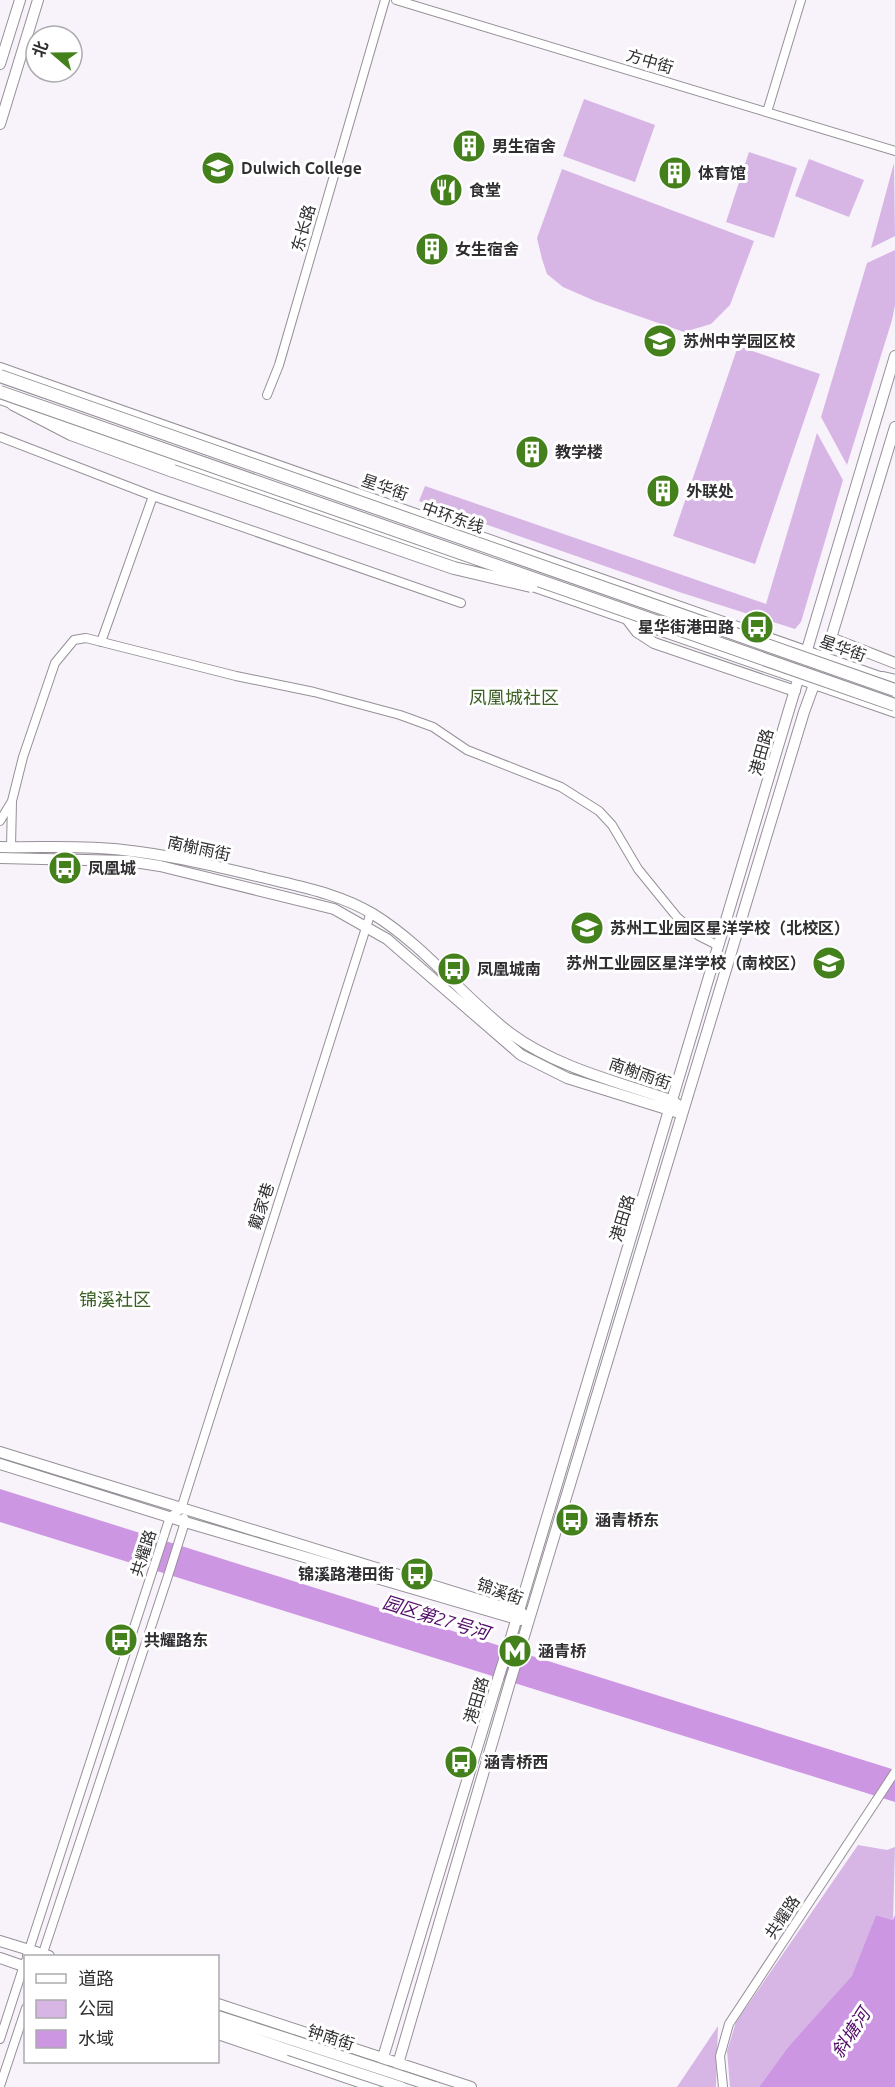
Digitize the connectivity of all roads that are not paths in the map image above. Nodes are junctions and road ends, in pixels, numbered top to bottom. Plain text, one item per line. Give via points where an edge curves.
1 (20, 0) edge
2 (38, 0) edge
3 (385, 0) edge
4 (396, 0) edge
5 (801, 0) edge
6 (0, 64) edge
7 (767, 112) junction
8 (0, 124) edge
9 (895, 151) edge
10 (895, 356) edge
11 (0, 368) edge
12 (0, 376) edge
13 (0, 392) edge
14 (267, 395) dead end
15 (0, 399) edge
16 (14, 404) junction
17 (895, 426) edge
18 (0, 436) edge
19 (153, 496) junction
20 (461, 603) dead end
21 (597, 603) junction
22 (626, 618) junction
23 (831, 638) junction
24 (101, 642) junction
25 (807, 651) junction
26 (824, 656) junction
27 (895, 663) edge
28 (798, 678) junction
29 (891, 680) edge
30 (814, 684) junction
31 (895, 690) edge
32 (795, 691) junction
33 (895, 706) edge
34 (895, 712) edge
35 (12, 801) junction
36 (0, 821) edge
37 (6, 847) edge
38 (0, 858) edge
39 (371, 912) junction
40 (366, 925) junction
41 (719, 946) junction
42 (673, 1101) junction
43 (685, 1111) junction
44 (670, 1112) junction
45 (0, 1452) edge
46 (0, 1464) edge
47 (181, 1509) junction
48 (170, 1517) junction
49 (185, 1522) junction
50 (517, 1616) junction
51 (529, 1620) junction
52 (895, 1772) edge
53 (0, 1941) edge
54 (28, 1955) edge
55 (45, 1955) edge
56 (0, 1958) edge
57 (24, 1959) edge
58 (24, 1960) edge
59 (24, 1966) edge
60 (219, 2004) edge
61 (24, 2014) edge
62 (219, 2016) edge
63 (219, 2026) edge
64 (219, 2034) edge
65 (0, 2040) edge
66 (291, 2045) junction
67 (383, 2059) junction
68 (398, 2064) junction
69 (0, 2086) edge
70 (374, 2087) edge
71 (391, 2087) edge
72 (401, 2087) edge
73 (435, 2087) edge
74 (471, 2087) edge
75 (723, 2087) edge

1 - 6 main road
2 - 8 main road
3 - 14 street, 东长路
4 - 7 street, 方中街
5 - 7 street
7 - 9 street, 方中街
10 - 25 main road, 港田路
11 - 25 main road, 星华街
12 - 31 highway, 中环东线, bridge
13 - 21 highway, 中环东线, bridge
15 - 16 main road
16 - 21 highway, bridge via 72,434 454,568
16 - 22 main road
17 - 23 main road, 港田路
18 - 19 street
19 - 20 street
19 - 24 street
21 - 33 highway, 中环东线, bridge
22 - 28 main road
22 - 32 main road via 637,632 654,643
23 - 26 main road, 港田路
23 - 27 main road
24 - 35 street via 74,640 55,663
24 - 41 street via 400,715 434,727 467,750 561,786 599,811 678,917 699,936
25 - 26 main road, 星华街
25 - 28 main road, 港田路
26 - 29 main road, 星华街
26 - 30 main road, 港田路
28 - 30 main road
28 - 32 main road, 港田路
30 - 34 main road
30 - 43 main road, 港田路
32 - 41 main road, 港田路
35 - 36 street
35 - 37 street
37 - 39 main road, 南榭雨街 via 121,849 180,858 337,896
38 - 40 main road, 南榭雨街 via 81,859 160,866 308,901
39 - 40 street, 戴家巷
39 - 42 main road, 南榭雨街 via 396,929 510,1032 539,1051
40 - 44 main road, 南榭雨街 via 521,1055 567,1078
40 - 47 street, 戴家巷
41 - 42 main road, 港田路
42 - 43 main road, 南榭雨街
42 - 44 main road, 港田路
43 - 44 main road, 南榭雨街
43 - 51 main road, 港田路
44 - 50 main road, 港田路
45 - 47 main road, 锦溪街
46 - 48 main road, 锦溪街
47 - 48 street, 共耀路
47 - 49 street
47 - 50 main road, 锦溪街
48 - 49 main road, 锦溪街
48 - 54 street, 共耀路
49 - 50 main road, 锦溪街
49 - 55 street, 共耀路
50 - 51 main road, 锦溪街
50 - 67 main road, 港田路, bridge
51 - 68 main road, 港田路, bridge
52 - 75 street, 共耀路, bridge via 729,2024 720,2056
53 - 57 main road
56 - 58 main road
59 - 65 street, 共耀路
60 - 67 main road
61 - 69 street
62 - 66 main road, 钟南街
63 - 66 main road, 钟南街
64 - 70 main road
66 - 72 main road, 钟南街, bridge
66 - 73 main road, 钟南街, bridge
67 - 68 main road
67 - 70 main road, 港田路
68 - 71 main road, 港田路
68 - 74 main road

